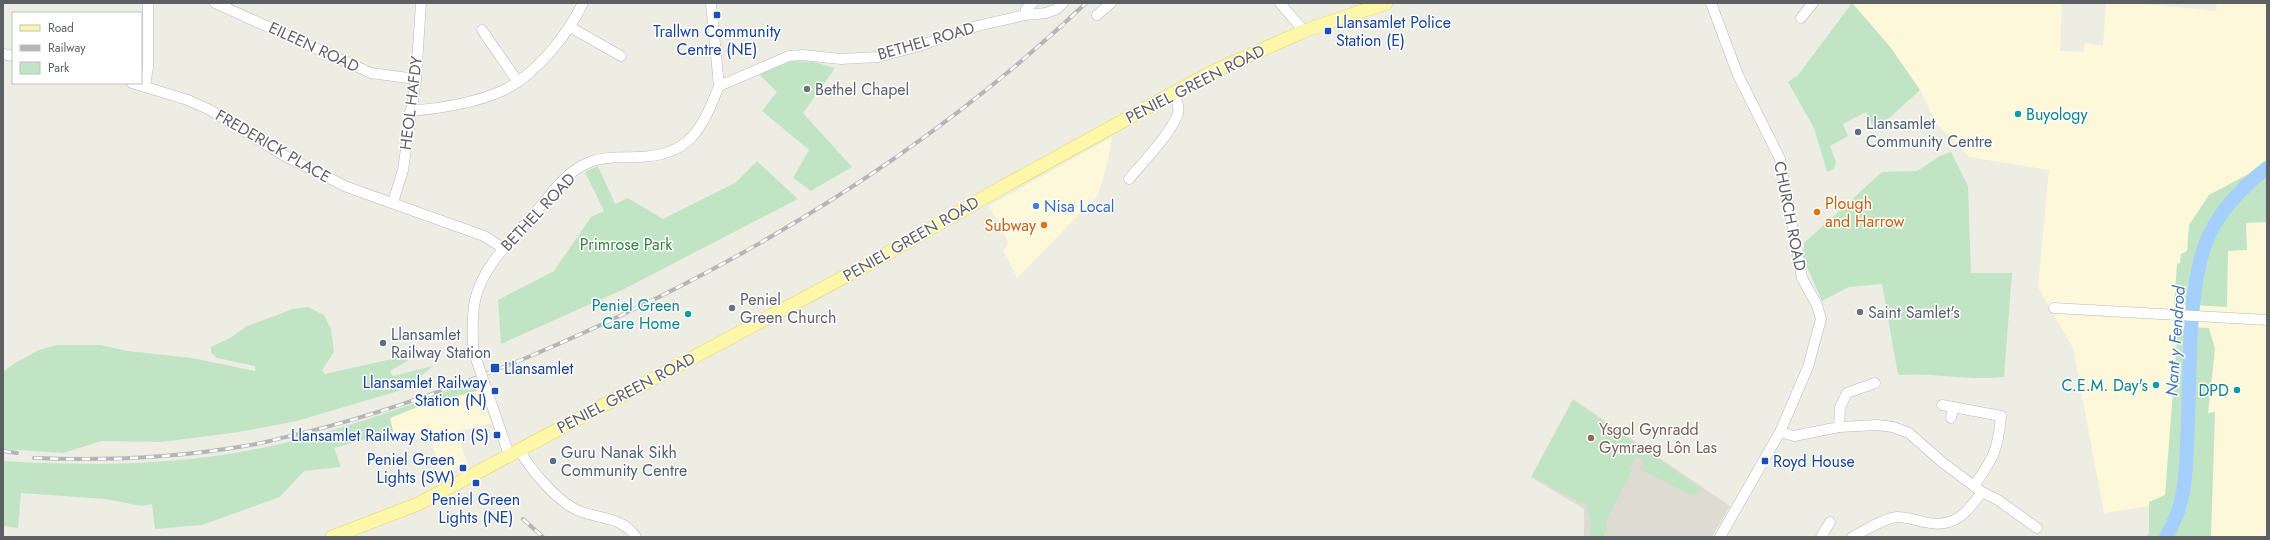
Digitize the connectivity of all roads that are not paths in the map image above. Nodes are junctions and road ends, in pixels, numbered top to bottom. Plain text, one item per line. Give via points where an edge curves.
1 (148, 3) edge
2 (215, 3) edge
3 (421, 3) edge
4 (583, 3) edge
5 (711, 3) edge
6 (1033, 3) edge
7 (1063, 3) edge
8 (1111, 3) edge
9 (1280, 3) edge
10 (1711, 3) edge
11 (1813, 3) edge
12 (1381, 4) edge
13 (1025, 15) junction
14 (1097, 15) dead end
15 (1801, 18) dead end
16 (570, 27) junction
17 (482, 30) dead end
18 (1304, 31) junction
19 (621, 56) dead end
20 (416, 79) junction
21 (518, 82) junction
22 (136, 84) edge
23 (145, 86) junction
24 (719, 86) junction
25 (1173, 93) junction
26 (410, 111) junction
27 (1129, 179) dead end
28 (393, 202) junction
29 (503, 248) junction
30 (2054, 308) dead end
31 (2267, 320) edge
32 (1875, 383) dead end
33 (1942, 405) dead end
34 (1953, 407) junction
35 (1951, 418) dead end
36 (1838, 427) junction
37 (1780, 432) junction
38 (514, 452) junction
39 (1974, 486) junction
40 (1982, 492) junction
41 (1830, 522) dead end
42 (2037, 528) dead end
43 (1825, 536) edge
44 (332, 537) edge
45 (636, 537) edge
46 (1720, 537) edge
47 (1852, 537) edge

1 - 23 street via 148,67
2 - 20 street, EILEEN ROAD via 371,73
3 - 20 street, HEOL HAFDY
4 - 16 street
5 - 24 street
6 - 13 street via 1026,9
7 - 13 street, BETHEL ROAD via 1057,9 1046,13
8 - 14 street
9 - 18 street
10 - 37 street, CHURCH ROAD via 1738,74 1780,159 1802,278 1817,305 1821,319 1808,367
11 - 15 street
12 - 18 main road, PENIEL GREEN ROAD
13 - 24 street, BETHEL ROAD via 978,26 878,57 841,59 789,56
16 - 19 street
16 - 21 street via 548,54
17 - 21 street
18 - 25 main road, PENIEL GREEN ROAD via 1237,60
20 - 26 street, HEOL HAFDY
21 - 26 street via 505,90 438,109
22 - 23 street, FREDERICK PLACE
23 - 28 street, FREDERICK PLACE via 210,110 305,168 347,187
24 - 29 street, BETHEL ROAD via 702,126 684,144 665,155 614,156 580,167 556,188
25 - 27 street via 1178,102 1178,113 1165,134
25 - 38 main road, PENIEL GREEN ROAD via 876,260
26 - 28 street, HEOL HAFDY via 403,170
28 - 29 street, FREDERICK PLACE via 484,236
29 - 38 street, BETHEL ROAD, bridge via 478,290 472,318 473,350
30 - 31 street
32 - 36 street via 1847,392 1840,407
33 - 34 street
34 - 35 street
34 - 39 street via 2001,416 1999,443
36 - 37 street via 1794,436
36 - 39 street via 1877,425 1909,433
37 - 46 street, CHURCH ROAD
38 - 44 main road, PENIEL GREEN ROAD via 418,504
38 - 45 street, BETHEL ROAD via 572,508 616,520
39 - 40 street
40 - 42 street via 1998,500
40 - 47 street via 1966,513 1954,521 1939,524 1911,517 1895,517
41 - 43 street

